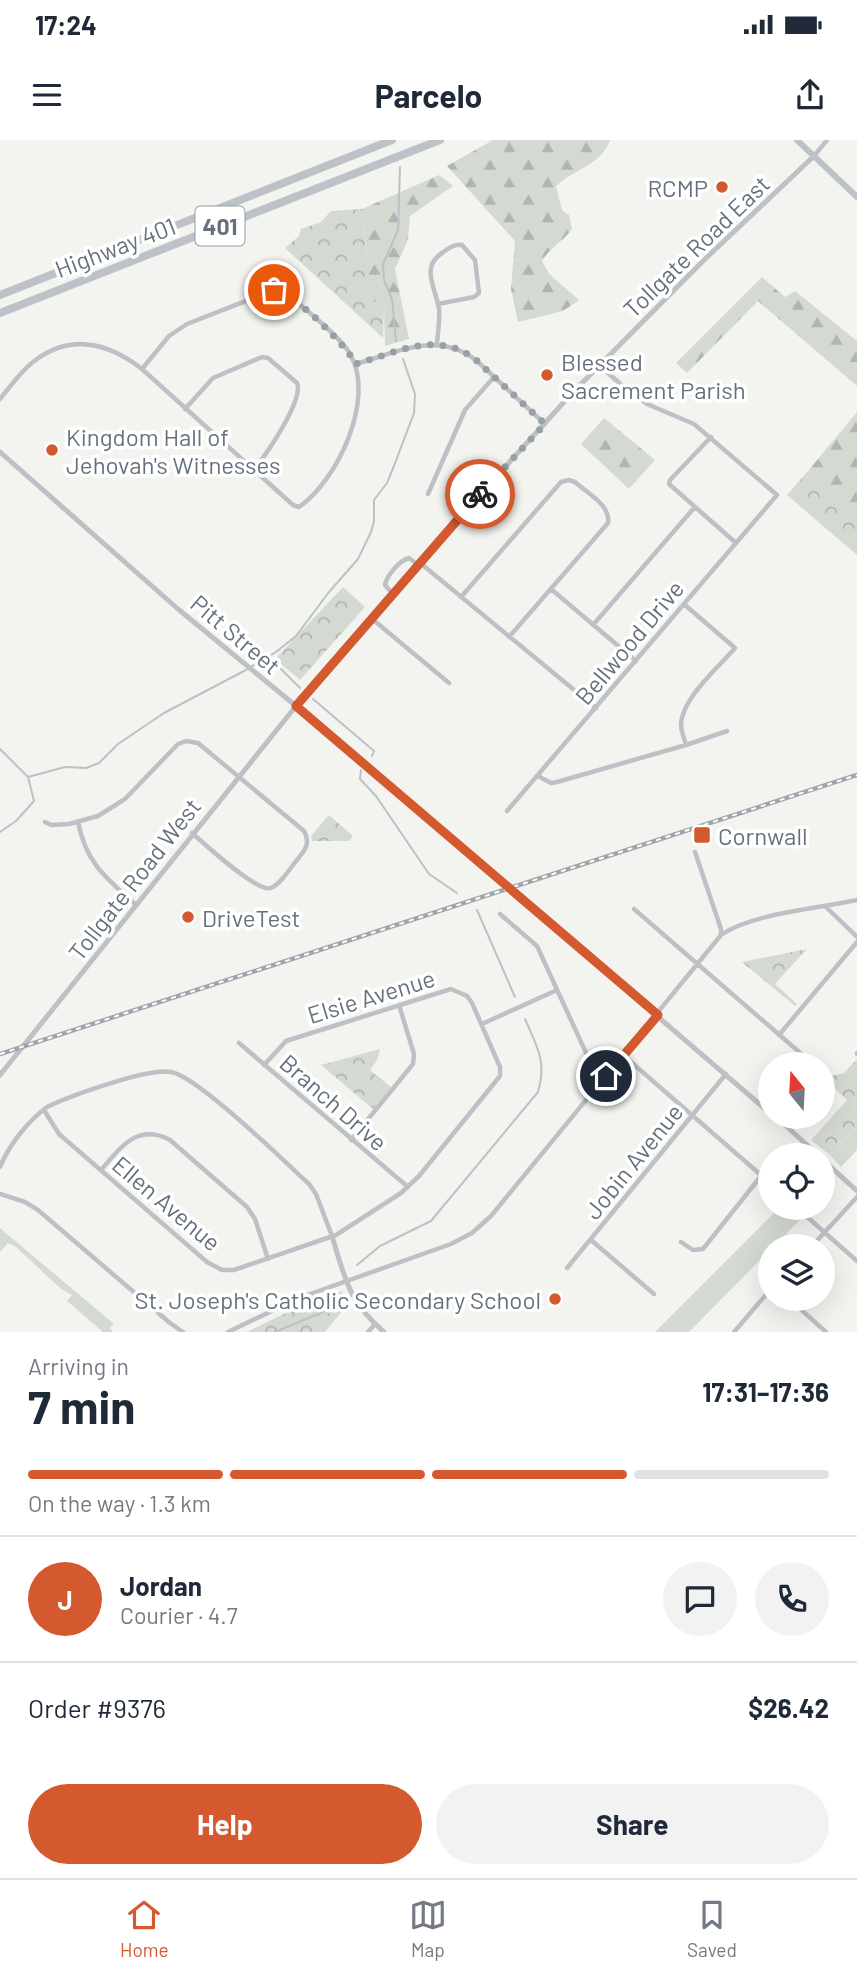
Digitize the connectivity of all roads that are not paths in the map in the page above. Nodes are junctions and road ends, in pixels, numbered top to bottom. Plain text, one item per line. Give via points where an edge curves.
1 (392, 140) edge
2 (440, 140) edge
3 (797, 140) edge
4 (827, 140) edge
5 (814, 156) junction
6 (857, 197) edge
7 (0, 295) edge
8 (438, 303) junction
9 (0, 313) edge
10 (437, 344) junction
11 (356, 364) junction
12 (600, 366) junction
13 (142, 369) junction
14 (494, 377) junction
15 (0, 399) edge
16 (185, 409) junction
17 (545, 424) junction
18 (711, 437) junction
19 (0, 453) edge
20 (254, 469) junction
21 (428, 494) dead end
22 (694, 508) junction
23 (736, 543) junction
24 (418, 563) junction
25 (551, 589) junction
26 (392, 593) junction
27 (461, 597) junction
28 (685, 604) junction
29 (371, 618) junction
30 (593, 625) junction
31 (509, 637) junction
32 (636, 661) junction
33 (449, 683) dead end
34 (296, 706) junction
35 (596, 708) junction
36 (727, 731) dead end
37 (686, 745) junction
38 (538, 776) junction
39 (237, 777) junction
40 (507, 811) dead end
41 (45, 822) dead end
42 (78, 822) junction
43 (192, 833) junction
44 (695, 852) dead end
45 (857, 900) edge
46 (135, 904) junction
47 (826, 907) junction
48 (634, 909) dead end
49 (500, 914) dead end
50 (720, 935) junction
51 (857, 937) edge
52 (857, 942) edge
53 (698, 965) junction
54 (557, 990) junction
55 (399, 1005) junction
56 (658, 1015) junction
57 (482, 1024) junction
58 (779, 1035) junction
59 (239, 1044) dead end
60 (799, 1052) edge
61 (623, 1055) junction
62 (264, 1065) junction
63 (607, 1074) junction
64 (726, 1074) junction
65 (0, 1075) edge
66 (758, 1102) edge
67 (44, 1110) junction
68 (693, 1116) junction
69 (789, 1129) edge
70 (351, 1140) junction
71 (805, 1143) edge
72 (0, 1167) edge
73 (101, 1170) junction
74 (835, 1170) edge
75 (758, 1173) edge
76 (758, 1180) edge
77 (408, 1187) junction
78 (857, 1191) edge
79 (0, 1194) edge
80 (857, 1197) edge
81 (810, 1220) edge
82 (825, 1233) junction
83 (332, 1236) junction
84 (591, 1240) junction
85 (681, 1242) dead end
86 (268, 1259) junction
87 (857, 1261) edge
88 (567, 1268) dead end
89 (346, 1281) junction
90 (654, 1293) dead end
91 (758, 1304) edge
92 (803, 1311) edge
93 (375, 1324) junction
94 (736, 1331) edge
95 (183, 1332) edge
96 (228, 1332) edge
97 (368, 1332) edge
98 (384, 1332) edge
99 (826, 1332) edge

1 - 7 highway, Highway 401 / 401
2 - 9 highway, Highway 401 / 401
3 - 5 main road
4 - 5 street
5 - 6 main road
5 - 12 street, Tollgate Road East
8 - 8 street via 479,293 475,260 462,245 443,251 432,262
8 - 10 street
10 - 11 street
10 - 14 street via 468,354
11 - 13 street via 348,350 309,313 283,291 274,290 187,324 169,336
11 - 20 street via 359,390 347,442 335,468 299,507
12 - 17 street, Tollgate Road East
12 - 18 street via 647,404 694,424
13 - 15 street via 103,346 64,346 31,364
13 - 16 street
14 - 17 street
14 - 21 street via 465,410
16 - 20 street
16 - 20 street via 213,378 262,357 297,383 298,393 274,443
17 - 24 street, Tollgate Road East
18 - 22 street via 669,484
18 - 23 street, Bellwood Drive via 777,495
19 - 34 street, Pitt Street
22 - 23 street
22 - 30 street
23 - 28 street, Bellwood Drive
24 - 26 street, Tollgate Road East
24 - 26 street via 404,559 386,579
24 - 27 street
25 - 27 street via 609,519 606,509 569,480 561,482
25 - 30 street
25 - 31 street
26 - 29 street, Tollgate Road East
27 - 31 street
28 - 32 street, Bellwood Drive
28 - 37 street via 735,648 684,709 681,721
29 - 33 street
29 - 34 street, Tollgate Road East
30 - 32 street
31 - 35 street
32 - 35 street, Bellwood Drive
34 - 39 street, Tollgate Road West
34 - 56 street, Pitt Street
35 - 38 street, Bellwood Drive
36 - 37 street
37 - 38 street via 557,782
38 - 40 street, Bellwood Drive
39 - 42 street via 196,742 181,742 125,799
39 - 43 street, Tollgate Road West
39 - 43 street via 304,831 305,850 277,884 264,888
41 - 42 street
42 - 46 street via 96,868
43 - 46 street, Tollgate Road West
44 - 50 street
45 - 47 street
46 - 65 street, Tollgate Road West
47 - 50 street via 759,920
47 - 51 street
48 - 53 street
49 - 54 street via 537,946
50 - 53 street
52 - 58 street
53 - 56 street
53 - 58 street
54 - 57 street
54 - 63 street via 587,1055
55 - 57 street, Elsie Avenue via 457,990 467,996
55 - 62 street, Elsie Avenue via 286,1041
55 - 70 street via 413,1064
56 - 61 street
56 - 64 street, Pitt Street
57 - 77 street, Ellen Avenue via 500,1076
58 - 60 street
59 - 62 street, Branch Drive
61 - 63 street
61 - 68 street
62 - 70 street, Branch Drive
63 - 89 street via 477,1230 451,1244
64 - 66 street, Pitt Street
64 - 68 street, Jobin Avenue
67 - 72 street via 21,1134
67 - 73 street, Ellen Avenue via 59,1134
67 - 83 street via 144,1074 183,1075 309,1184
68 - 75 street
68 - 84 street, Jobin Avenue
69 - 71 street
70 - 77 street, Branch Drive
73 - 86 street, Ellen Avenue via 215,1267 235,1270
73 - 86 street via 135,1137 148,1134 170,1140 247,1207
74 - 78 street
76 - 85 street via 703,1249 693,1250
77 - 83 street, Ellen Avenue
79 - 95 street via 38,1210
80 - 82 street
81 - 82 street
82 - 87 street
83 - 86 street, Ellen Avenue
83 - 89 street
84 - 88 street, Jobin Avenue
84 - 90 street
89 - 93 street via 356,1303
89 - 96 street
91 - 94 street
92 - 99 street
93 - 97 street
93 - 98 street

